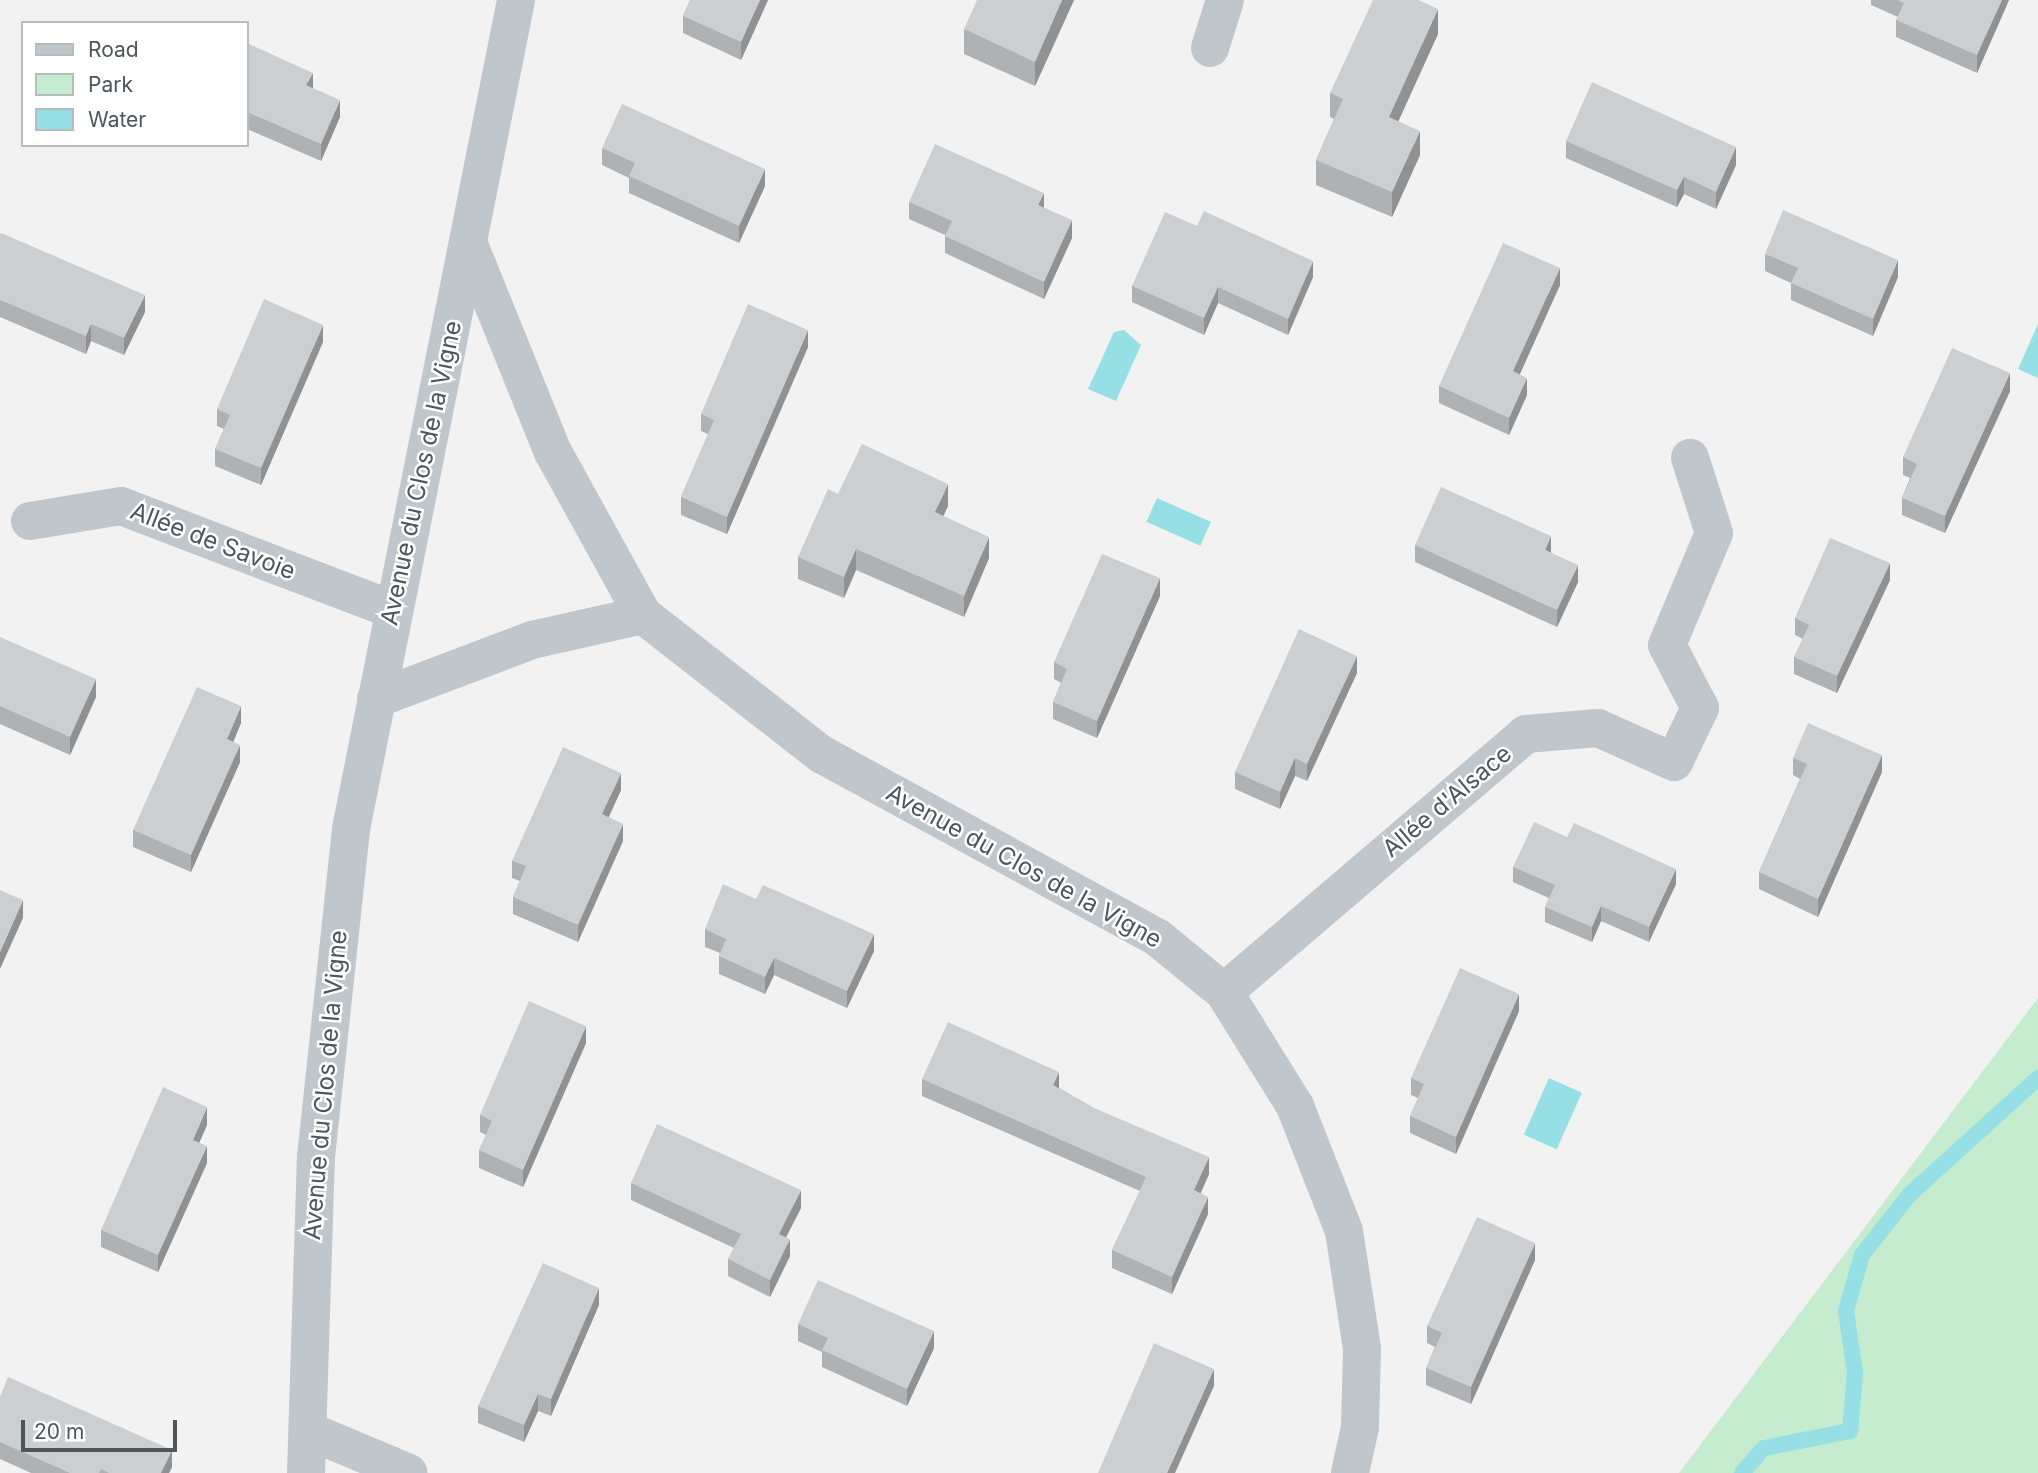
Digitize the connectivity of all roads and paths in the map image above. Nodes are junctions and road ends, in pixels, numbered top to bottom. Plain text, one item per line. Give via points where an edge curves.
1 (516, 0) edge
2 (1225, 0) edge
3 (1210, 48) dead end
4 (470, 247) junction
5 (1690, 458) dead end
6 (30, 521) dead end
7 (391, 609) junction
8 (643, 615) junction
9 (376, 699) junction
10 (1224, 992) junction
11 (309, 1431) junction
12 (306, 1473) edge
13 (409, 1473) edge
14 (1350, 1473) edge

1 - 4 street, Avenue du Clos de la Vigne
2 - 3 street
4 - 7 street, Avenue du Clos de la Vigne
4 - 8 street, Avenue du Clos de la Vigne via 553,452
5 - 10 street, Allée d'Alsace via 1714,533 1667,645 1700,708 1674,762 1598,728 1526,734
6 - 7 street, Allée de Savoie via 121,506
7 - 9 street, Avenue du Clos de la Vigne
8 - 9 street via 532,640
8 - 10 street, Avenue du Clos de la Vigne via 821,754 1158,937
9 - 11 street, Avenue du Clos de la Vigne via 351,829 323,1067
10 - 14 street, Avenue du Clos de la Vigne via 1295,1106 1343,1231 1362,1349 1360,1427
11 - 12 street, Avenue du Clos de la Vigne
11 - 13 street

